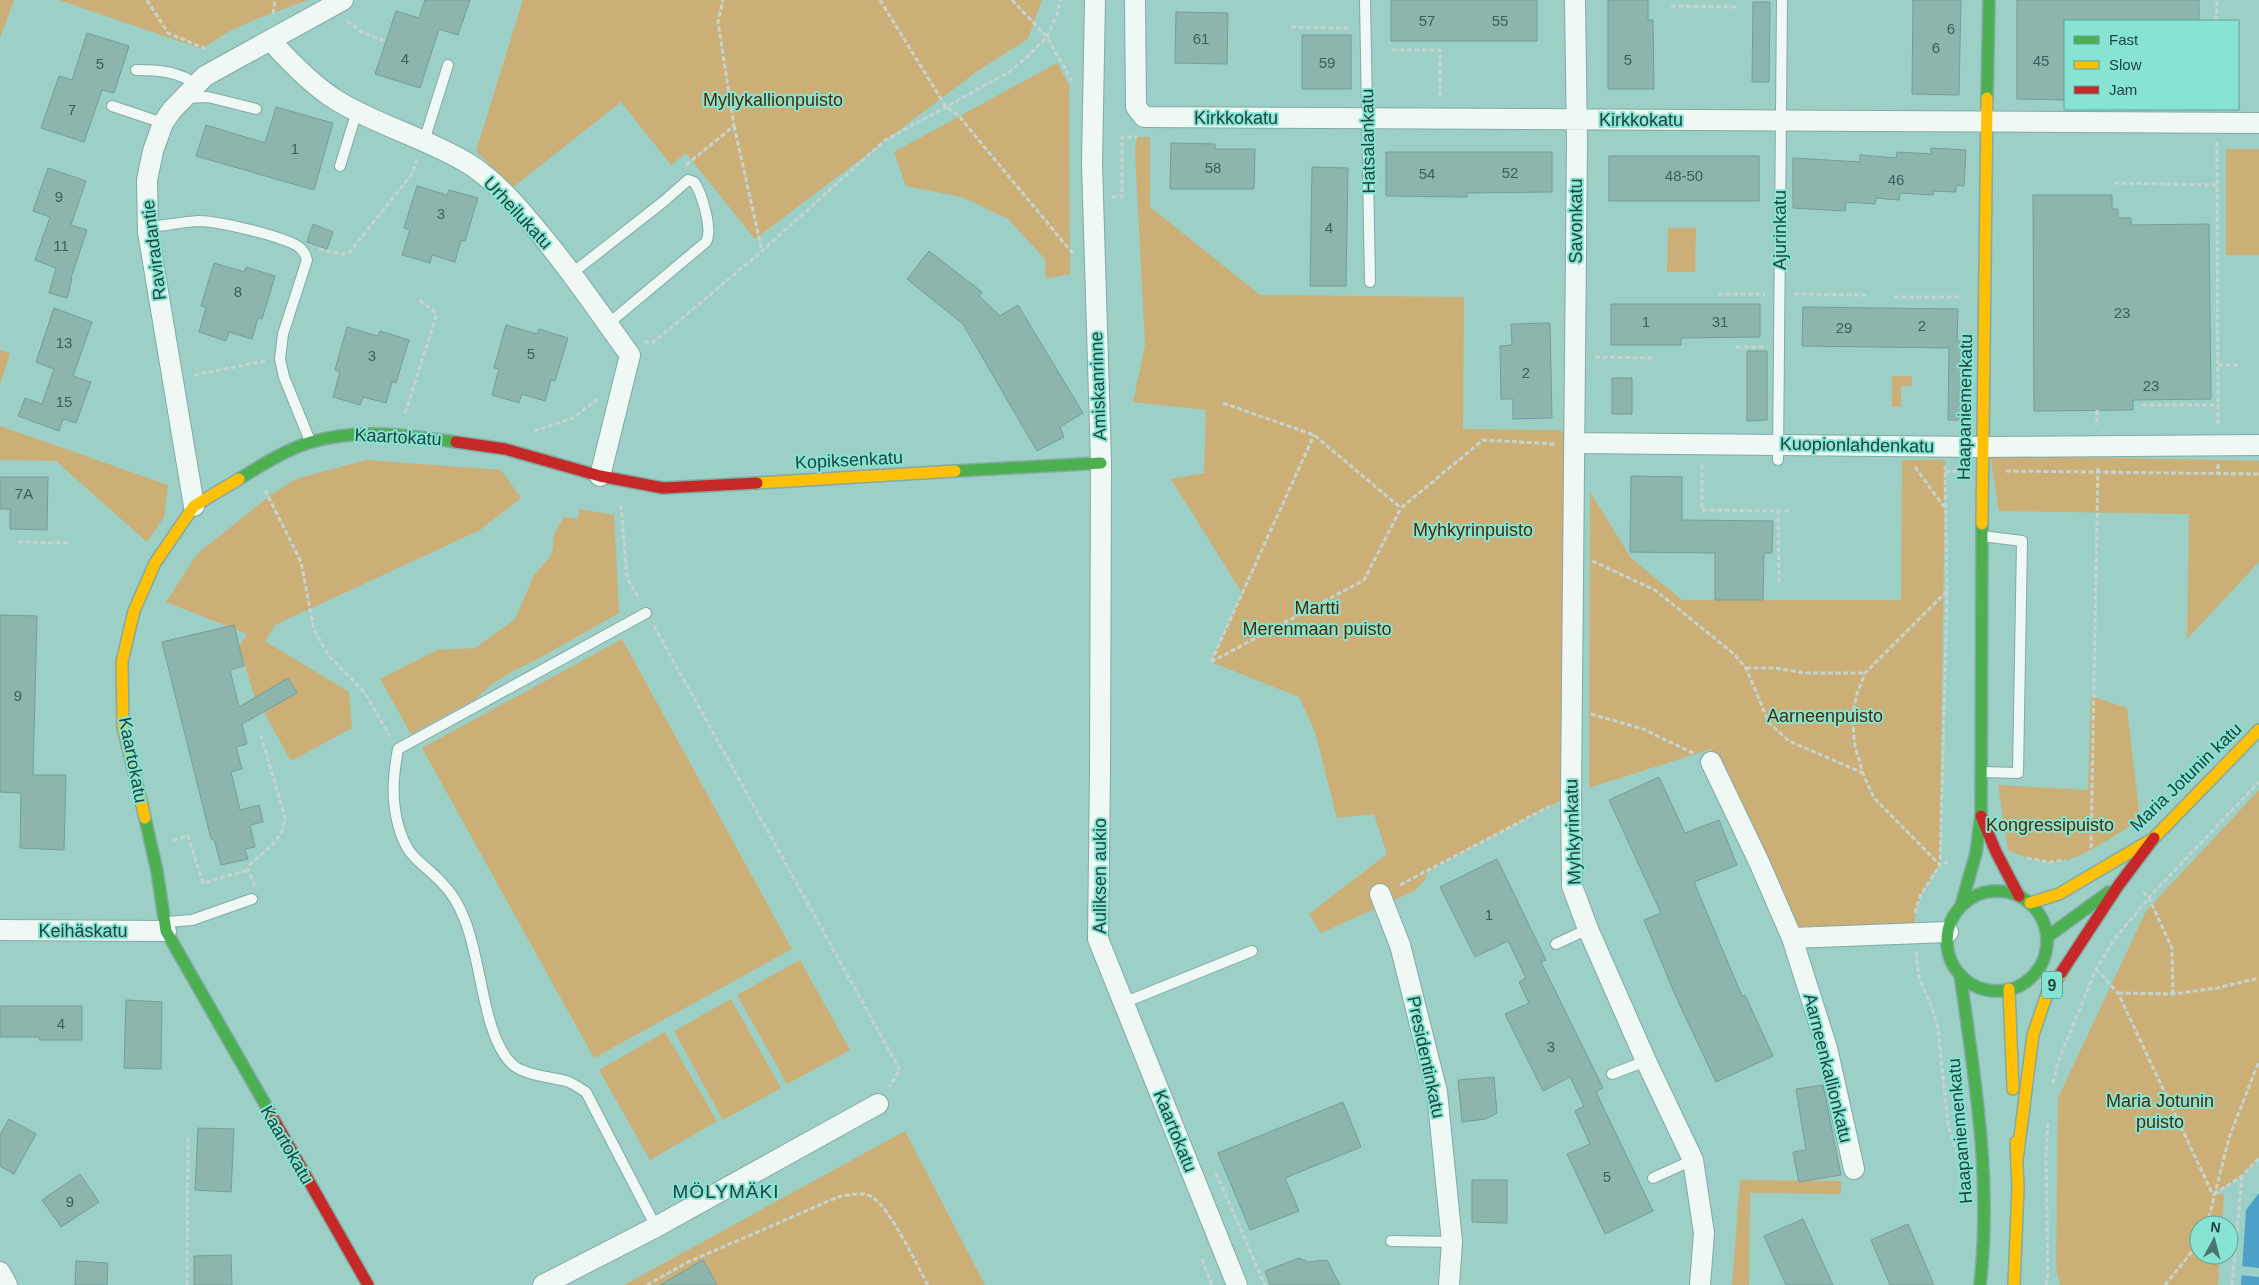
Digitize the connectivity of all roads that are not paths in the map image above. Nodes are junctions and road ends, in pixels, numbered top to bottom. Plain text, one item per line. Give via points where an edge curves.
1 (1095, 0) edge
2 (1135, 0) edge
3 (1366, 0) edge
4 (1575, 0) edge
5 (1782, 0) edge
6 (1989, 0) edge
7 (343, 9) edge
8 (271, 41) junction
9 (448, 64) dead end
10 (136, 70) dead end
11 (190, 91) junction
12 (112, 106) dead end
13 (256, 109) dead end
14 (357, 111) junction
15 (1368, 118) junction
16 (1576, 120) junction
17 (1781, 121) junction
18 (1987, 122) junction
19 (163, 123) junction
20 (2259, 123) edge
21 (424, 141) junction
22 (340, 166) dead end
23 (147, 227) junction
24 (571, 274) junction
25 (1370, 282) dead end
26 (608, 324) junction
27 (310, 442) junction
28 (1567, 444) junction
29 (2259, 445) edge
30 (1982, 446) junction
31 (1778, 452) junction
32 (1101, 463) junction
33 (600, 476) junction
34 (194, 506) junction
35 (1982, 536) junction
36 (646, 613) road end
37 (2259, 730) edge
38 (1711, 762) road end
39 (1100, 772) joint
40 (1980, 772) junction
41 (1981, 815) junction
42 (2154, 838) junction
43 (2118, 886) junction
44 (1380, 894) dead end
45 (2019, 896) junction
46 (252, 899) road end
47 (2030, 903) junction
48 (1961, 906) junction
49 (165, 927) junction
50 (1588, 929) junction
51 (0, 930) edge
52 (1948, 932) junction
53 (2047, 937) junction
54 (1792, 938) junction
55 (1556, 944) dead end
56 (1252, 951) dead end
57 (1960, 974) junction
58 (1112, 978) joint
59 (2009, 989) junction
60 (1122, 1003) junction
61 (1646, 1061) junction
62 (1612, 1074) dead end
63 (878, 1104) road end
64 (1693, 1160) junction
65 (2018, 1160) junction
66 (1854, 1169) dead end
67 (1653, 1178) dead end
68 (656, 1227) junction
69 (1391, 1241) dead end
70 (1452, 1242) junction
71 (0, 1272) edge
72 (7, 1285) edge
73 (368, 1285) edge
74 (543, 1285) edge
75 (1237, 1285) edge
76 (1449, 1285) edge
77 (1700, 1285) edge
78 (1980, 1285) edge
79 (2014, 1285) edge

1 - 32 street, Amiskanrinne via 1092,163
2 - 15 street, Kirkkokatu via 1136,107 1144,117
3 - 15 lane, Hatsalankatu
4 - 16 street, Savonkatu
5 - 17 lane, Ajurinkatu
6 - 18 main road, Haapaniemenkatu
7 - 8 street, Raviradantie
8 - 11 street, Raviradantie via 205,76
8 - 14 street, Urheilukatu via 335,100
9 - 21 lane
10 - 11 lane via 162,70 190,80
11 - 13 lane
11 - 19 street, Raviradantie
12 - 19 lane
14 - 21 street, Urheilukatu
14 - 22 lane
15 - 16 street, Kirkkokatu
15 - 25 lane, Hatsalankatu
16 - 17 street, Kirkkokatu
16 - 28 street, Savonkatu
17 - 18 street, Kirkkokatu
17 - 31 lane, Ajurinkatu
18 - 20 street, Kirkkokatu
18 - 30 main road, Haapaniemenkatu
19 - 23 street, Raviradantie via 153,151 148,180
21 - 24 street, Urheilukatu via 488,178 546,240
23 - 27 lane via 214,222 258,233 304,252 306,260 283,334 280,358 284,377
23 - 34 street, Raviradantie
24 - 26 street, Urheilukatu
24 - 26 lane via 688,180 694,182 710,236
26 - 33 street, Urheilukatu via 630,355
27 - 33 main road, Kaartokatu via 346,434 452,440 537,456
27 - 34 main road, Kaartokatu via 253,469
28 - 31 street, Kuopionlahdenkatu
28 - 50 street, Myhkyrinkatu via 1573,554 1572,886
29 - 30 street, Kuopionlahdenkatu
30 - 31 street, Kuopionlahdenkatu
30 - 35 main road, Haapaniemenkatu
32 - 33 main road, Kopiksenkatu via 663,488
32 - 39 street, Amiskanrinne
34 - 49 main road, Kaartokatu via 155,563 134,611 122,662 123,727 157,871
35 - 40 main road, Haapaniemenkatu
35 - 40 lane via 2022,541 2018,773
36 - 68 lane via 398,750 393,799 399,830 409,854 442,883 454,897 465,919 475,949 490,1026 501,1050 513,1066 568,1082 586,1092
37 - 42 main road, Maria Jotunin katu / 9
38 - 54 street, Aarneenkallionkatu
39 - 58 street, Auliksen aukio via 1098,939
40 - 41 main road, Haapaniemenkatu
41 - 45 main road, Haapaniemenkatu
41 - 48 main road, Haapaniemenkatu via 1976,853
42 - 43 main road, 9
42 - 47 main road, Maria Jotunin katu / 9 via 2059,894
43 - 53 main road, 9
43 - 65 main road, 9 via 2056,979 2039,1013 2033,1035
44 - 70 street, Presidentinkatu via 1400,945 1437,1092
45 - 47 main road
45 - 48 main road via 1987,892
46 - 49 lane
47 - 53 main road via 2043,921
48 - 52 main road
49 - 51 street, Keihäskatu
49 - 73 main road, Kaartokatu
50 - 55 lane
50 - 61 street, Myhkyrinkatu
52 - 54 street
52 - 57 main road via 1949,951
53 - 59 main road, 9 via 2047,950 2039,968 2025,982
54 - 66 street, Aarneenkallionkatu via 1827,1048
56 - 60 lane
57 - 59 main road via 1978,987
57 - 78 main road, Haapaniemenkatu via 1982,1136 1986,1203
58 - 60 street, Kaartokatu
59 - 65 main road, 9
60 - 75 street, Kaartokatu
61 - 62 lane
61 - 64 street, Myhkyrinkatu
63 - 68 street
64 - 67 lane
64 - 77 street, Myhkyrinkatu via 1704,1233
65 - 79 main road, 9
68 - 74 street
69 - 70 lane
70 - 76 street, Presidentinkatu
71 - 72 street

